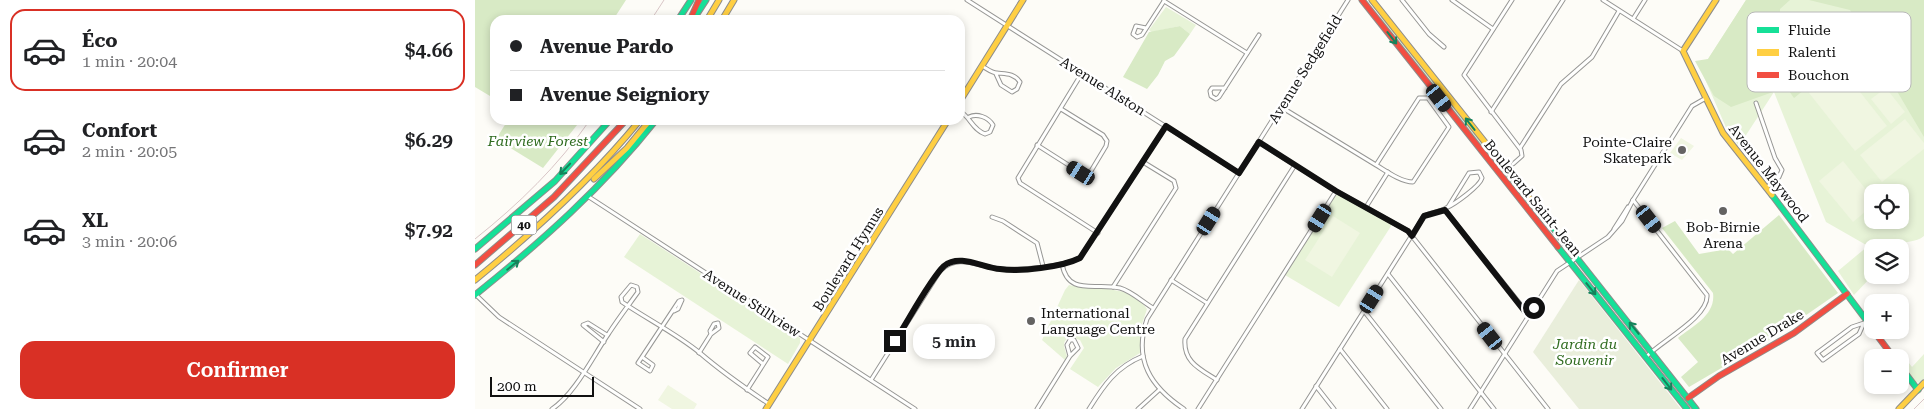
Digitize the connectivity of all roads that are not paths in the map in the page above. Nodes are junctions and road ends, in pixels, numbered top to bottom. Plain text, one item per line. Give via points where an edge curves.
1 (691, 0) edge
2 (699, 0) edge
3 (706, 0) edge
4 (719, 0) edge
5 (734, 0) edge
6 (967, 0) edge
7 (1023, 0) edge
8 (1164, 0) edge
9 (1348, 0) edge
10 (1362, 0) edge
11 (1372, 0) edge
12 (1402, 0) edge
13 (1452, 0) edge
14 (1512, 0) edge
15 (1563, 0) edge
16 (1603, 0) edge
17 (1645, 0) edge
18 (1716, 0) edge
19 (1619, 11) junction
20 (681, 15) edge
21 (693, 15) edge
22 (695, 15) edge
23 (710, 15) edge
24 (725, 15) edge
25 (1633, 19) junction
26 (1007, 26) junction
27 (1146, 28) dead end
28 (1493, 29) junction
29 (1259, 35) dead end
30 (1445, 48) dead end
31 (1683, 51) junction
32 (1247, 53) junction
33 (982, 66) junction
34 (996, 74) junction
35 (1082, 74) junction
36 (1225, 88) junction
37 (965, 92) edge
38 (1706, 98) junction
39 (1756, 104) dead end
40 (1281, 107) junction
41 (1061, 109) junction
42 (1491, 112) junction
43 (965, 114) edge
44 (969, 117) junction
45 (604, 125) edge
46 (622, 125) edge
47 (636, 125) edge
48 (646, 125) edge
49 (652, 125) edge
50 (945, 125) edge
51 (1166, 126) junction
52 (1259, 142) junction
53 (1037, 145) junction
54 (1519, 148) junction
55 (1143, 162) junction
56 (1513, 164) dead end
57 (1295, 165) junction
58 (1376, 165) junction
59 (1388, 172) junction
60 (1239, 173) junction
61 (1766, 188) junction
62 (1336, 191) junction
63 (589, 197) junction
64 (1633, 200) junction
65 (562, 206) junction
66 (1366, 207) junction
67 (1446, 209) junction
68 (992, 217) dead end
69 (1098, 233) junction
70 (1412, 236) junction
71 (475, 249) edge
72 (1577, 258) junction
73 (1570, 262) junction
74 (1062, 264) junction
75 (475, 265) edge
76 (1043, 266) junction
77 (1388, 274) junction
78 (475, 280) edge
79 (1171, 280) junction
80 (1113, 287) junction
81 (1847, 294) junction
82 (476, 295) edge
83 (1207, 303) junction
84 (628, 306) junction
85 (1153, 308) junction
86 (674, 311) dead end
87 (1364, 311) junction
88 (1529, 316) junction
89 (1864, 321) edge
90 (1865, 323) joint
91 (662, 328) junction
92 (711, 334) dead end
93 (607, 335) junction
94 (809, 340) junction
95 (604, 342) junction
96 (1340, 349) junction
97 (1652, 351) junction
98 (699, 353) junction
99 (1505, 354) junction
100 (1070, 356) junction
101 (1143, 356) junction
102 (642, 357) junction
103 (1646, 357) junction
104 (763, 364) junction
105 (583, 373) junction
106 (1909, 378) edge
107 (871, 380) junction
108 (1217, 380) junction
109 (1924, 383) edge
110 (1316, 386) junction
111 (747, 390) junction
112 (1159, 390) junction
113 (1918, 390) junction
114 (1481, 392) junction
115 (1688, 398) junction
116 (768, 407) edge
117 (551, 409) edge
118 (639, 409) edge
119 (915, 409) edge
120 (1037, 409) edge
121 (1089, 409) edge
122 (1138, 409) edge
123 (1184, 409) edge
124 (1198, 409) edge
125 (1302, 409) edge
126 (1333, 409) edge
127 (1387, 409) edge
128 (1441, 409) edge
129 (1470, 409) edge
130 (1494, 409) edge
131 (1548, 409) edge
132 (1687, 409) edge
133 (1696, 409) edge
134 (1899, 409) edge

1 - 20 main road
2 - 21 main road
3 - 22 main road
4 - 23 main road
5 - 24 main road
6 - 26 street, Avenue Alston
7 - 26 main road
8 - 27 street
8 - 32 street
9 - 40 street, Avenue Sedgefield
10 -> 73 main road, Boulevard Saint-Jean
72 -> 11 main road, Boulevard Saint-Jean
12 - 30 street via 1429,34
13 - 28 street
14 - 28 street
15 - 42 street
16 - 19 street
17 - 25 street
18 - 31 main road
19 - 25 street
19 - 54 street via 1592,57 1561,84
25 - 31 street
26 - 33 main road
26 - 35 street, Avenue Alston
28 - 42 street via 1464,75
29 - 32 street
31 - 38 main road, Avenue Maywood
32 - 36 street
33 - 34 street
33 - 37 main road
34 - 34 street via 1003,87 1012,92 1017,89 1019,82 1016,78 1009,74
35 - 41 street
35 - 51 street, Avenue Alston
36 - 36 street via 1212,88 1211,96 1216,99
38 - 61 main road, Avenue Maywood via 1723,133
38 - 64 street via 1693,105
39 - 61 street via 1782,170
40 - 52 street, Avenue Sedgefield
40 - 58 street
41 - 53 street
41 - 53 street via 1103,135 1107,141 1091,171 1081,173
42 - 54 street
43 - 44 street
44 - 44 street via 976,130 985,134 990,132 993,125 989,121 981,116
45 -> 71 main road via 542,192
46 - 75 main road, 40 via 557,195
47 - 65 main road, 40 via 601,167
48 - 65 main road via 614,160
49 - 63 main road
50 - 94 main road, Boulevard Hymus
51 - 55 street
51 - 60 street, Avenue Alston
52 - 57 street
52 - 60 street, Avenue Sedgefield
53 - 69 street via 1019,173 1020,183
54 - 56 street via 1522,154
55 - 69 street
55 - 80 street via 1174,181 1176,188
57 - 62 street
57 - 83 street
58 - 59 street
58 - 59 street via 1419,98 1428,98 1448,124 1448,130 1413,182
59 - 66 street
60 - 79 street, Avenue Sedgefield
61 - 81 main road, Avenue Maywood
62 - 66 street
62 - 108 street
82 -> 63 main road via 541,242
63 - 94 street, Avenue Stillview
64 - 72 street via 1623,219 1605,240
64 - 97 street via 1707,295 1701,313
65 - 78 main road, 40
66 - 70 street
67 - 67 street via 1480,183 1479,172 1469,173
67 - 70 street via 1424,216
67 - 88 street
68 - 76 street via 1037,243
69 - 74 street via 1080,258
70 - 77 street
70 - 99 street
72 - 73 street
97 -> 72 main road, Boulevard Saint-Jean
73 - 88 street via 1557,271
73 -> 103 main road, Boulevard Saint-Jean
74 - 76 street
74 - 80 street via 1065,276 1075,285
76 - 107 street via 999,269 963,261 946,265
77 - 87 street
77 - 114 street
79 - 83 street
79 - 85 street, Avenue Sedgefield
80 - 85 street via 1122,288
81 - 89 main road, Avenue Maywood
81 - 115 main road, Avenue Drake via 1791,335
82 - 105 street via 499,318
83 - 108 street via 1185,339 1184,347 1193,365
84 - 84 street via 638,292 634,285 628,286 621,297
84 - 91 street
84 - 93 street
85 - 101 street, Avenue Sedgefield via 1144,328
86 - 91 street
87 - 96 street
87 - 128 street
88 - 99 street
90 - 90 street via 1852,327 1817,353 1823,360 1859,334
91 - 98 street
91 - 102 street
92 - 98 street
93 - 95 street
93 - 95 street via 588,323 583,326
94 - 107 street, Avenue Stillview
94 - 116 main road, Boulevard Hymus
95 - 105 street
96 - 110 street
96 - 127 street
97 - 103 street
97 - 115 main road, Boulevard Saint-Jean
98 - 111 street
99 - 114 street
99 - 131 street
100 - 100 street via 1078,348 1074,340 1067,345
100 - 120 street
101 - 112 street
101 - 121 street via 1112,375
102 - 102 street via 653,365 650,371 638,364
103 -> 132 main road, Boulevard Saint-Jean
104 - 104 street via 767,355 755,347 750,354
104 - 111 street
105 - 117 street via 563,400
105 - 118 street
106 - 113 main road
107 - 119 street, Avenue Stillview
108 - 124 street
109 - 113 main road
110 - 125 street
110 - 126 street
111 - 116 street
112 - 122 street
112 - 123 street
113 - 134 main road
114 - 129 street
114 - 130 street
115 - 133 main road, Boulevard Saint-Jean

